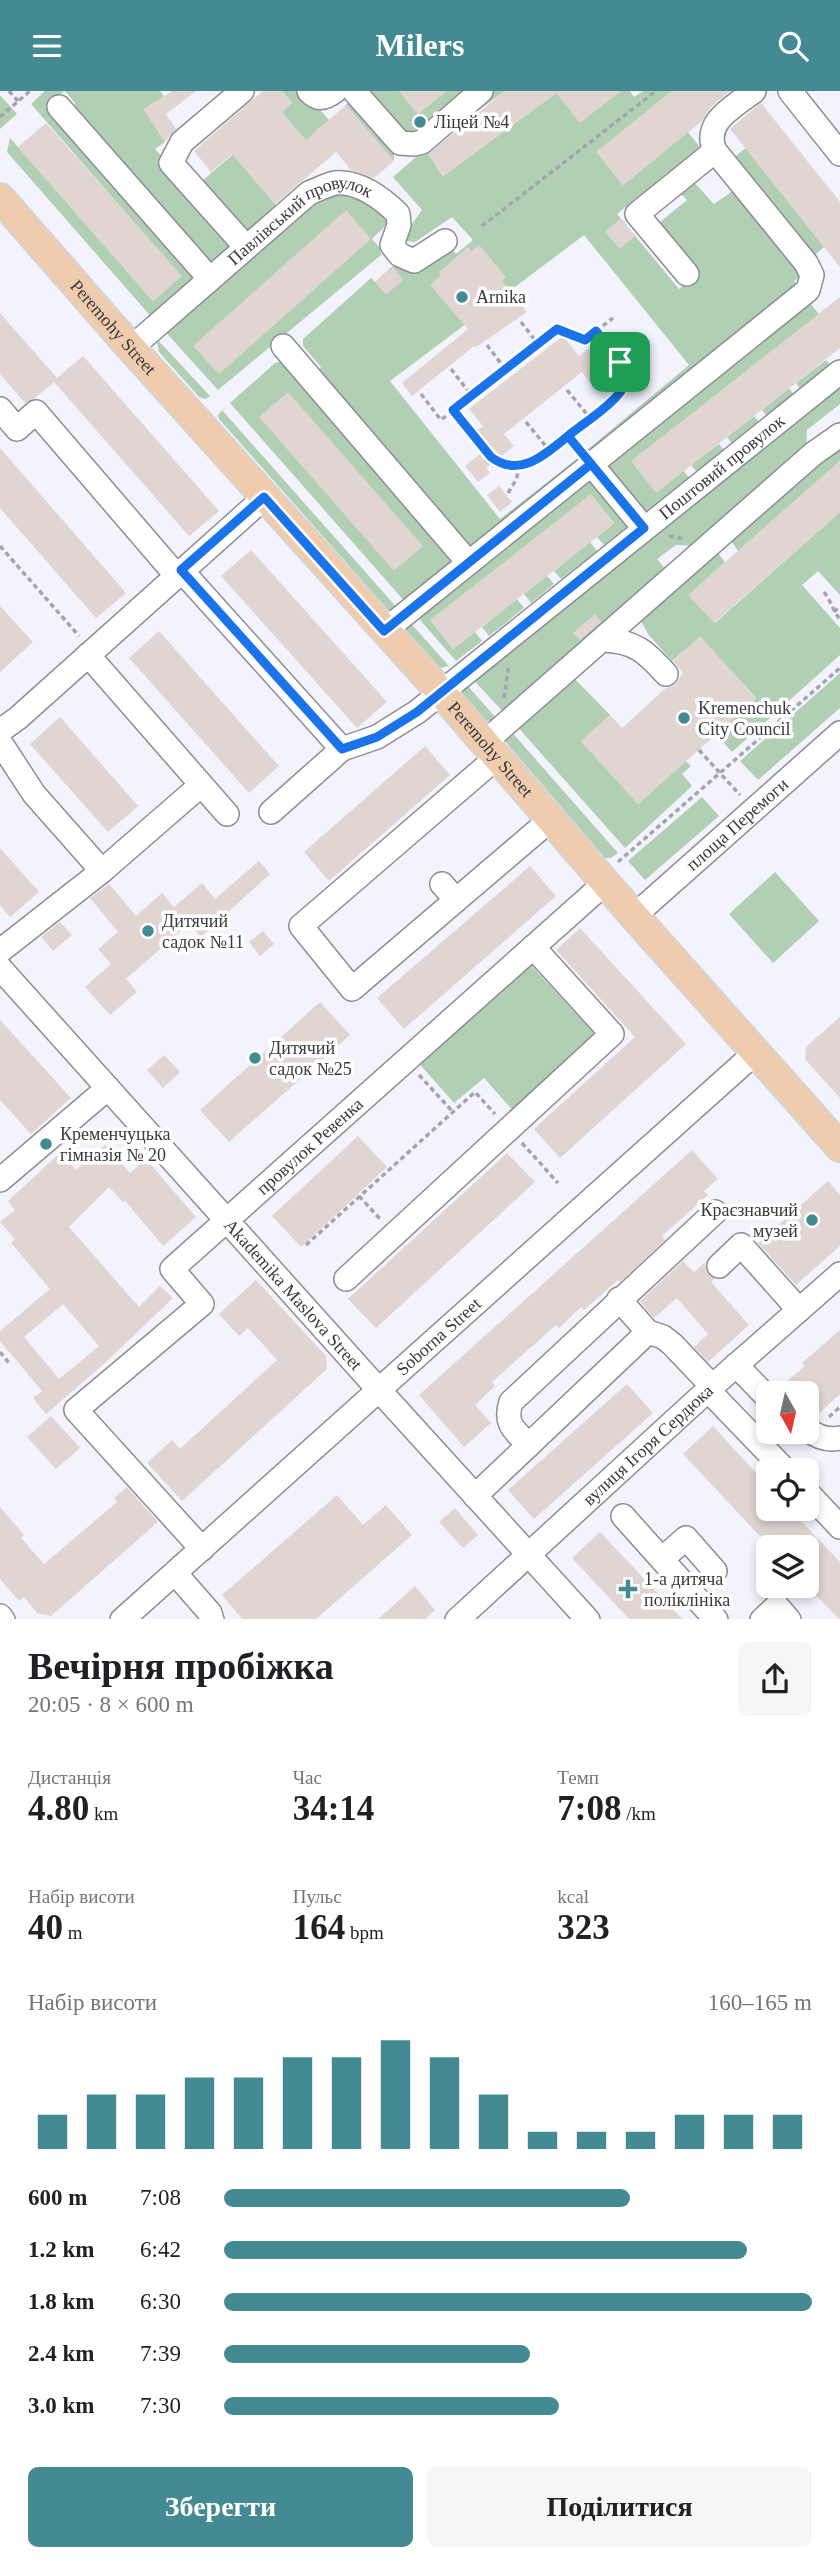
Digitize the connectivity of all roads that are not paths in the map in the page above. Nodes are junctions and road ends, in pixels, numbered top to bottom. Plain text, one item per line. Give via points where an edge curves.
1 (242, 91) edge
2 (309, 91) edge
3 (335, 91) edge
4 (354, 91) edge
5 (481, 91) edge
6 (754, 91) edge
7 (790, 91) edge
8 (59, 107) dead end
9 (715, 151) junction
10 (840, 154) edge
11 (0, 198) edge
12 (445, 241) dead end
13 (246, 247) junction
14 (687, 274) dead end
15 (210, 279) junction
16 (283, 346) dead end
17 (131, 348) junction
18 (840, 372) edge
19 (0, 409) edge
20 (840, 435) edge
21 (591, 464) junction
22 (264, 497) junction
23 (644, 528) junction
24 (468, 562) junction
25 (179, 572) junction
26 (384, 631) junction
27 (603, 640) junction
28 (90, 653) junction
29 (666, 674) dead end
30 (440, 691) junction
31 (0, 731) edge
32 (840, 733) edge
33 (0, 742) edge
34 (342, 749) junction
35 (490, 751) junction
36 (201, 785) junction
37 (271, 812) dead end
38 (227, 814) dead end
39 (550, 820) junction
40 (102, 871) junction
41 (608, 875) junction
42 (634, 916) junction
43 (533, 947) junction
44 (0, 951) edge
45 (0, 968) edge
46 (755, 1053) junction
47 (107, 1088) junction
48 (840, 1147) edge
49 (0, 1180) edge
50 (715, 1212) dead end
51 (227, 1221) junction
52 (719, 1266) dead end
53 (840, 1273) edge
54 (346, 1279) dead end
55 (619, 1299) junction
56 (799, 1310) junction
57 (648, 1332) junction
58 (736, 1365) junction
59 (756, 1386) edge
60 (710, 1388) junction
61 (379, 1390) junction
62 (819, 1435) edge
63 (840, 1439) edge
64 (529, 1445) junction
65 (774, 1458) edge
66 (474, 1496) junction
67 (819, 1505) edge
68 (623, 1516) dead end
69 (840, 1527) edge
70 (202, 1549) junction
71 (528, 1555) junction
72 (662, 1559) junction
73 (715, 1571) dead end
74 (175, 1573) junction
75 (122, 1619) edge
76 (212, 1619) edge
77 (457, 1619) edge
78 (588, 1619) edge
79 (716, 1619) edge
80 (762, 1619) edge
81 (789, 1619) edge

1 - 13 street via 182,142 172,163
2 - 3 street via 323,98
4 - 5 street via 406,145 422,142
6 - 9 street via 712,130
7 - 10 street
8 - 15 street
9 - 14 street via 637,213
9 - 21 street via 806,263 811,284 804,295
11 - 17 main road, Peremohy Street
12 - 13 street, Павлівський провулок via 414,261 400,255 392,245 398,214 367,191 342,183 309,193
13 - 15 street, Павлівський провулок
15 - 17 street, Павлівський провулок
16 - 24 street
17 - 22 main road, Peremohy Street
18 - 23 street, Поштовий провулок
19 - 25 street via 17,429 36,412
20 - 27 street
21 - 23 street
21 - 24 street
22 - 25 street
22 - 26 main road, Peremohy Street
23 - 30 street, Поштовий провулок
24 - 26 street
25 - 28 street
25 - 34 street
26 - 30 main road, Peremohy Street
27 - 29 street via 632,644
27 - 35 street
28 - 31 street
28 - 36 street
30 - 34 street, Поштовий провулок via 396,726
30 - 35 main road, Peremohy Street
32 - 42 street, площа Перемоги
33 - 40 street via 34,794
34 - 37 street, Поштовий провулок
35 - 39 main road, Peremohy Street
35 - 39 street via 301,926 352,989 449,892
36 - 38 street
36 - 40 street
39 - 41 main road, Peremohy Street
40 - 44 street
41 - 42 main road, Peremohy Street
41 - 43 street, провулок Ревенка
42 - 46 main road, Peremohy Street
43 - 51 street, провулок Ревенка
43 - 54 street via 612,1034
45 - 47 street, Akademika Maslova Street
46 - 48 main road, Peremohy Street
46 - 61 street, Soborna Street
47 - 49 street
47 - 51 street, Akademika Maslova Street
50 - 55 street
51 - 61 street, Akademika Maslova Street
51 - 70 street, провулок Ревенка via 172,1269 202,1304 76,1410
52 - 56 street via 741,1245
53 - 56 street, вулиця Ігоря Сердюка
55 - 57 street
55 - 64 street via 511,1402 510,1426
56 - 58 street, вулиця Ігоря Сердюка
57 - 60 street via 672,1344
57 - 64 street
58 - 59 street
58 - 60 street, вулиця Ігоря Сердюка
60 - 65 street
60 - 71 street, вулиця Ігоря Сердюка
61 - 66 street, Akademika Maslova Street
61 - 70 street, Soborna Street
62 - 63 street
64 - 66 street
66 - 71 street, Akademika Maslova Street
67 - 69 street
68 - 72 street
70 - 74 street, Soborna Street
71 - 77 street, вулиця Ігоря Сердюка
71 - 78 street, Akademika Maslova Street
72 - 73 street via 686,1538
72 - 79 street
74 - 75 street, Soborna Street
74 - 76 street
80 - 81 street via 777,1607

